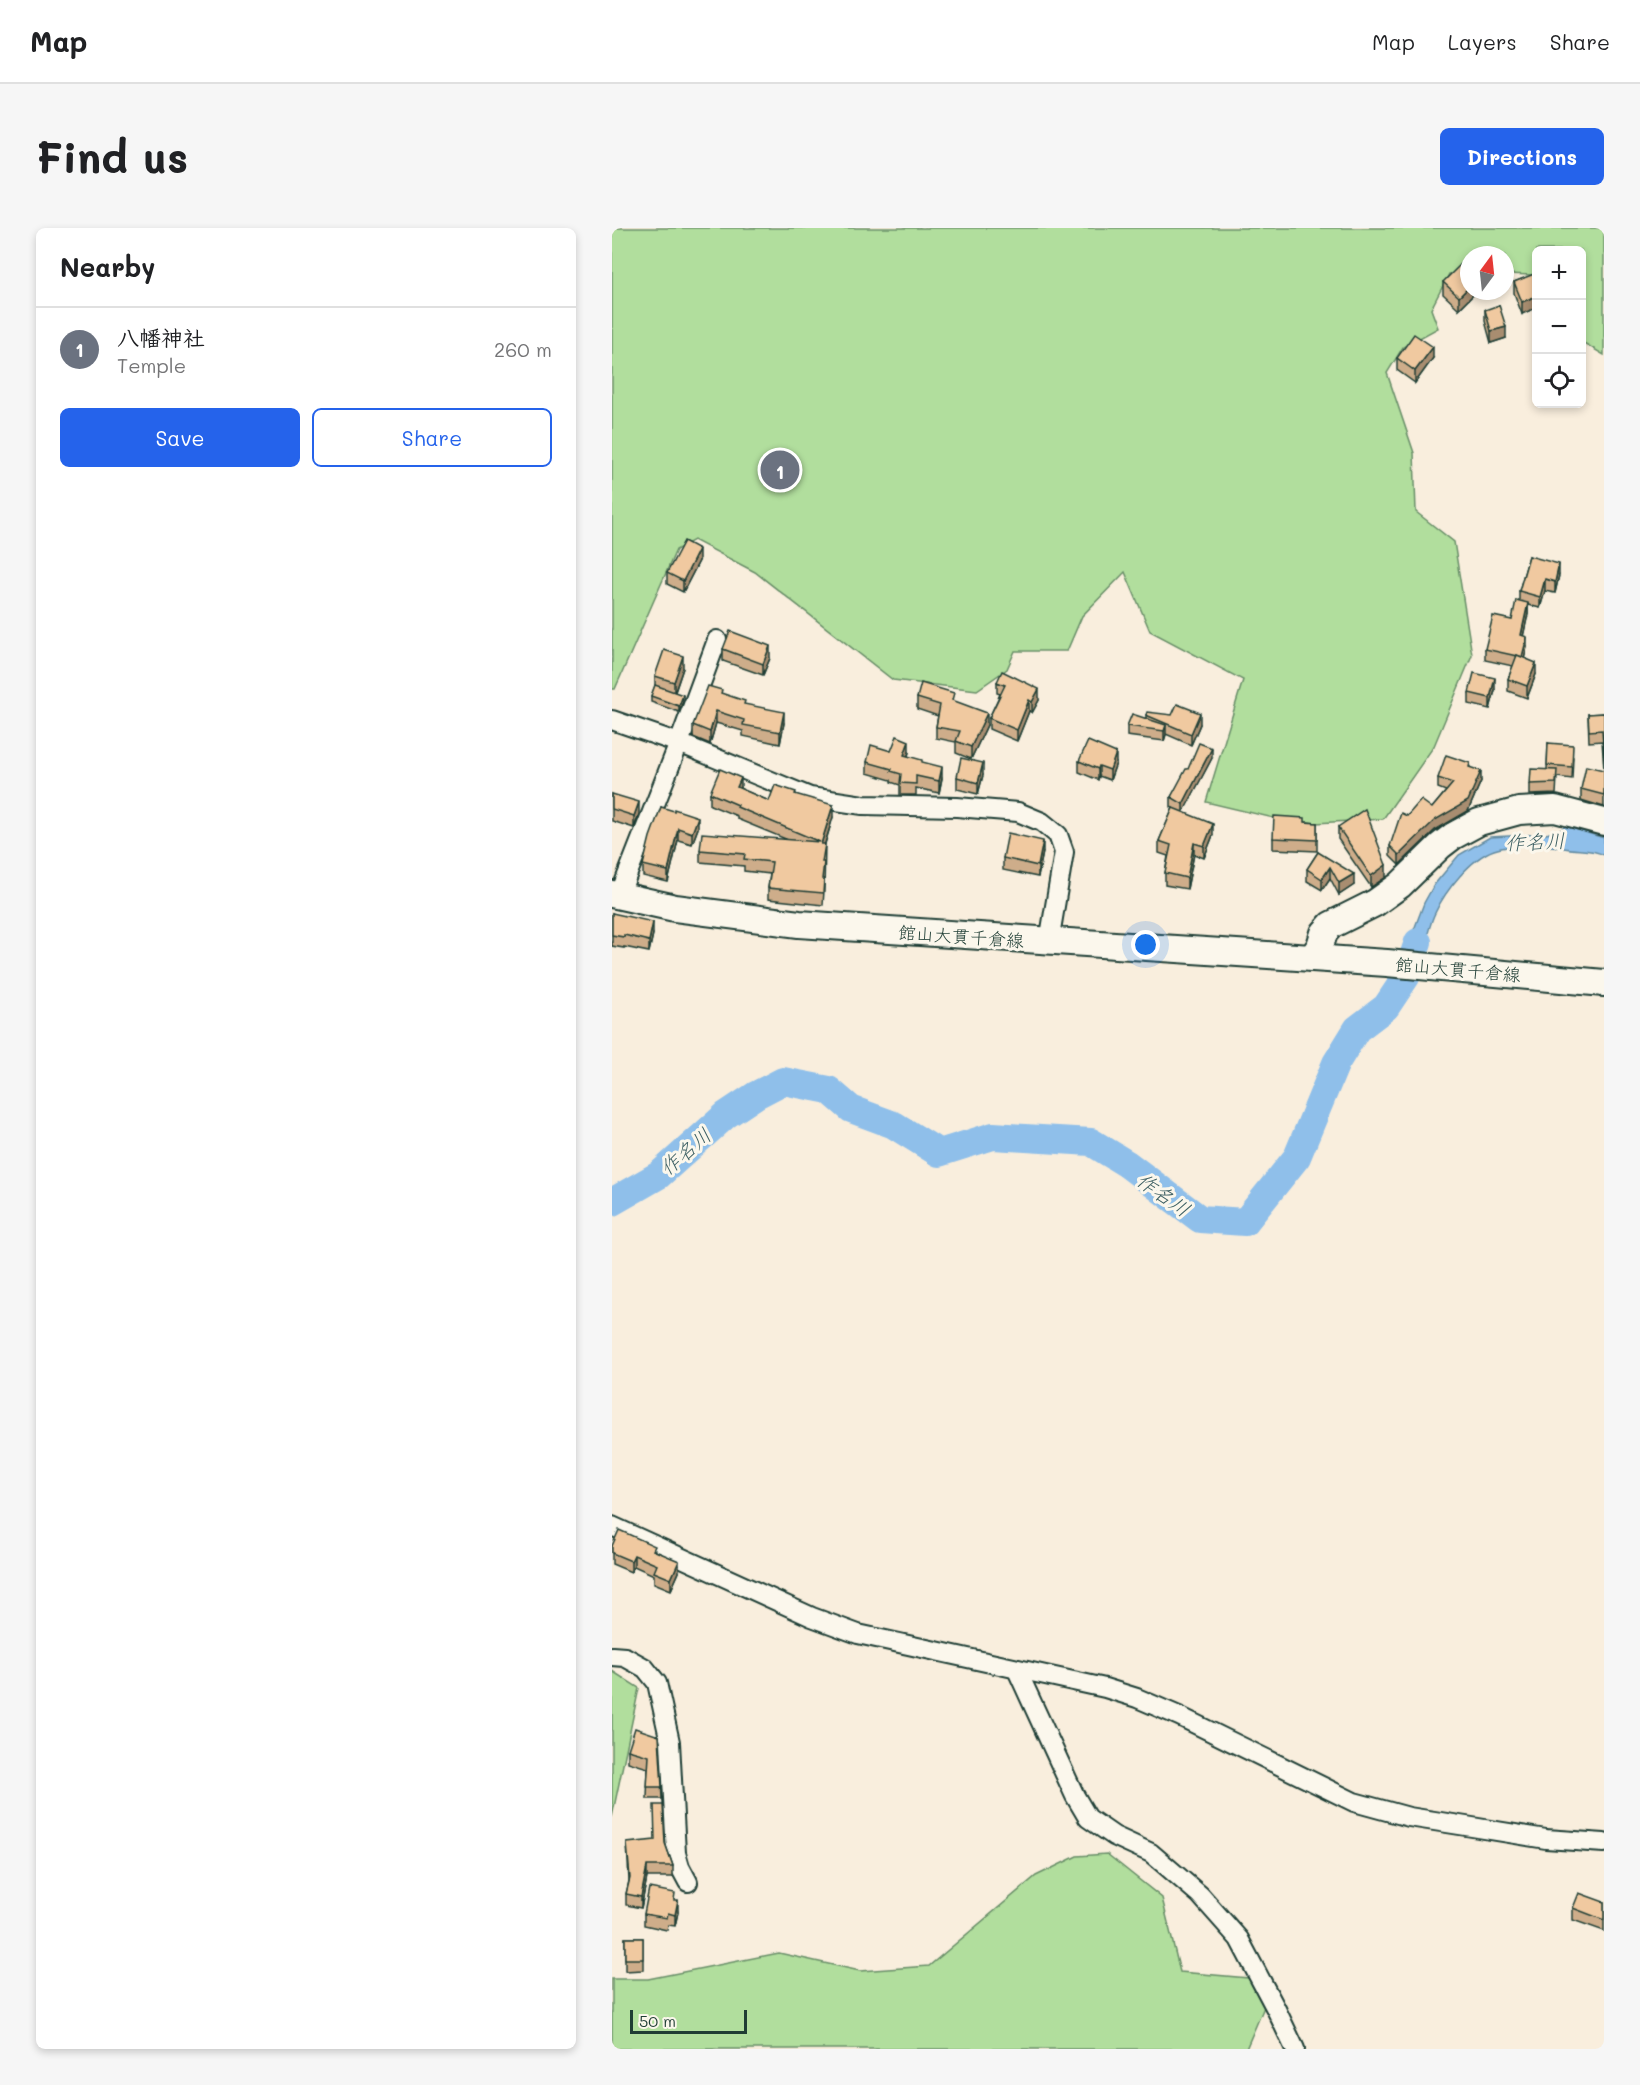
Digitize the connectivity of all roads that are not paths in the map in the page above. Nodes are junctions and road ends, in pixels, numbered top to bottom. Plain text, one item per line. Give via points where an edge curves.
1 (717, 640) dead end
2 (612, 720) edge
3 (679, 743) junction
4 (1604, 822) edge
5 (615, 895) edge
6 (1049, 942) junction
7 (1312, 958) junction
8 (1604, 983) edge
9 (612, 1526) edge
10 (612, 1656) edge
11 (1017, 1670) junction
12 (1604, 1843) edge
13 (688, 1882) dead end
14 (1295, 2049) edge

1 - 3 street
2 - 3 street
3 - 5 street
3 - 6 street via 810,798 863,806 1018,812 1042,822 1058,835 1064,852
4 - 7 main road via 1555,809 1519,811 1479,822 1446,841 1375,903 1331,925
5 - 6 main road, 館山大貫千倉線 via 675,909 799,924
6 - 7 main road, 館山大貫千倉線
7 - 8 main road, 館山大貫千倉線
9 - 11 street via 838,1627
10 - 13 street via 625,1657 645,1668 657,1683 670,1742 676,1853
11 - 12 street via 1137,1698 1354,1802 1409,1817 1546,1839
11 - 14 street via 1088,1818 1114,1836 1151,1853 1208,1904 1239,1939

